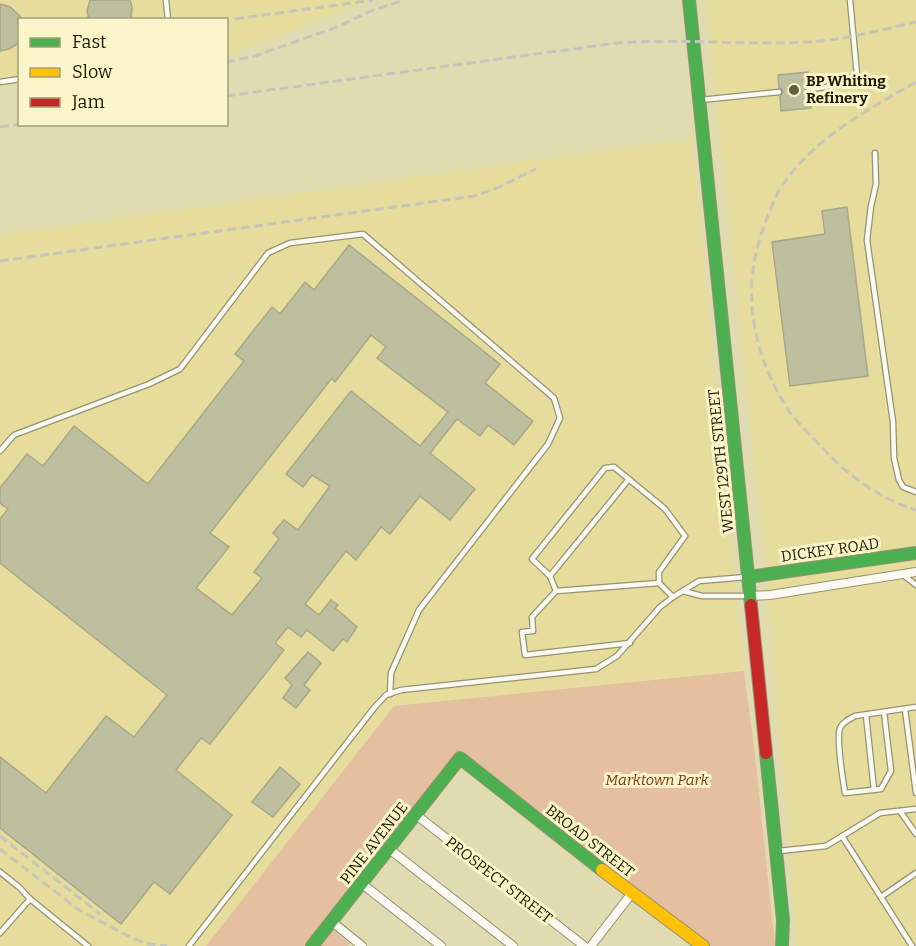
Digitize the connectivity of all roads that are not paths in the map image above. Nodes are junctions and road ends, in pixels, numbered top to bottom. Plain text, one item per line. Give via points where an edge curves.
1 (166, 0) edge
2 (689, 0) edge
3 (850, 0) edge
4 (168, 18) edge
5 (18, 79) edge
6 (0, 82) edge
7 (809, 89) dead end
8 (779, 92) dead end
9 (699, 100) junction
10 (875, 153) dead end
11 (0, 451) edge
12 (629, 479) junction
13 (916, 492) edge
14 (914, 554) edge
15 (916, 572) edge
16 (902, 574) junction
17 (550, 576) junction
18 (748, 577) junction
19 (659, 583) junction
20 (916, 585) edge
21 (556, 591) junction
22 (683, 591) junction
23 (750, 596) junction
24 (673, 597) junction
25 (630, 643) junction
26 (390, 694) junction
27 (916, 707) edge
28 (904, 709) junction
29 (884, 712) junction
30 (866, 715) junction
31 (460, 758) joint
32 (874, 790) junction
33 (916, 793) edge
34 (916, 809) edge
35 (900, 811) junction
36 (415, 814) junction
37 (916, 834) edge
38 (842, 836) junction
39 (388, 848) junction
40 (776, 851) junction
41 (0, 872) edge
42 (916, 873) edge
43 (361, 883) junction
44 (633, 893) junction
45 (881, 897) junction
46 (30, 898) junction
47 (783, 920) junction
48 (331, 921) junction
49 (0, 933) edge
50 (596, 944) edge
51 (88, 946) edge
52 (189, 946) edge
53 (312, 946) edge
54 (362, 946) edge
55 (441, 946) edge
56 (513, 946) edge
57 (584, 946) edge
58 (703, 946) edge
59 (782, 946) edge
60 (790, 946) edge
61 (912, 946) edge

1 - 4 lane
2 - 9 main road, WEST 129TH STREET
3 - 7 lane via 857,75
5 - 6 lane
8 - 9 lane
9 - 18 main road, WEST 129TH STREET
10 - 13 lane via 876,184 867,240 893,422 894,458 903,487
11 - 26 lane via 14,435 180,369 268,253 290,243 363,234 554,398 560,418 548,444 419,610 391,673
12 - 17 lane
12 - 17 lane via 614,467 606,468 598,477 532,559
12 - 19 lane via 665,509 685,536 659,572
14 - 18 main road, DICKEY ROAD
15 - 16 street
16 - 20 lane
16 - 23 street
17 - 21 lane
18 - 22 lane via 699,581
18 - 23 main road, WEST 129TH STREET
19 - 21 lane
19 - 24 lane
21 - 25 lane via 532,617 533,631 522,632 525,655
22 - 23 lane via 702,596
22 - 24 lane
23 - 40 main road, WEST 129TH STREET
24 - 25 lane
25 - 26 lane via 617,657 596,669
26 - 52 lane via 374,708
27 - 28 lane
28 - 29 lane
28 - 33 lane
29 - 30 lane
29 - 32 lane via 891,771 881,789
30 - 32 lane
30 - 32 lane via 847,720 840,729 840,753 845,793
31 - 36 main road, PINE AVENUE
31 - 44 main road, BROAD STREET
34 - 35 lane
35 - 37 lane
35 - 38 lane via 880,813
36 - 39 main road, PINE AVENUE
36 - 57 street, PROSPECT STREET
38 - 40 lane via 826,846
38 - 45 lane
39 - 43 main road, PINE AVENUE
39 - 56 street
40 - 47 main road, WEST 129TH STREET
41 - 46 lane
42 - 45 lane
43 - 48 main road, PINE AVENUE
43 - 55 street
44 - 50 street
44 - 58 main road, BROAD STREET
45 - 61 lane
46 - 49 lane
46 - 51 lane
47 - 59 main road, WEST 129TH STREET
47 - 60 main road, WEST 129TH STREET
48 - 53 main road, PINE AVENUE
48 - 54 street

